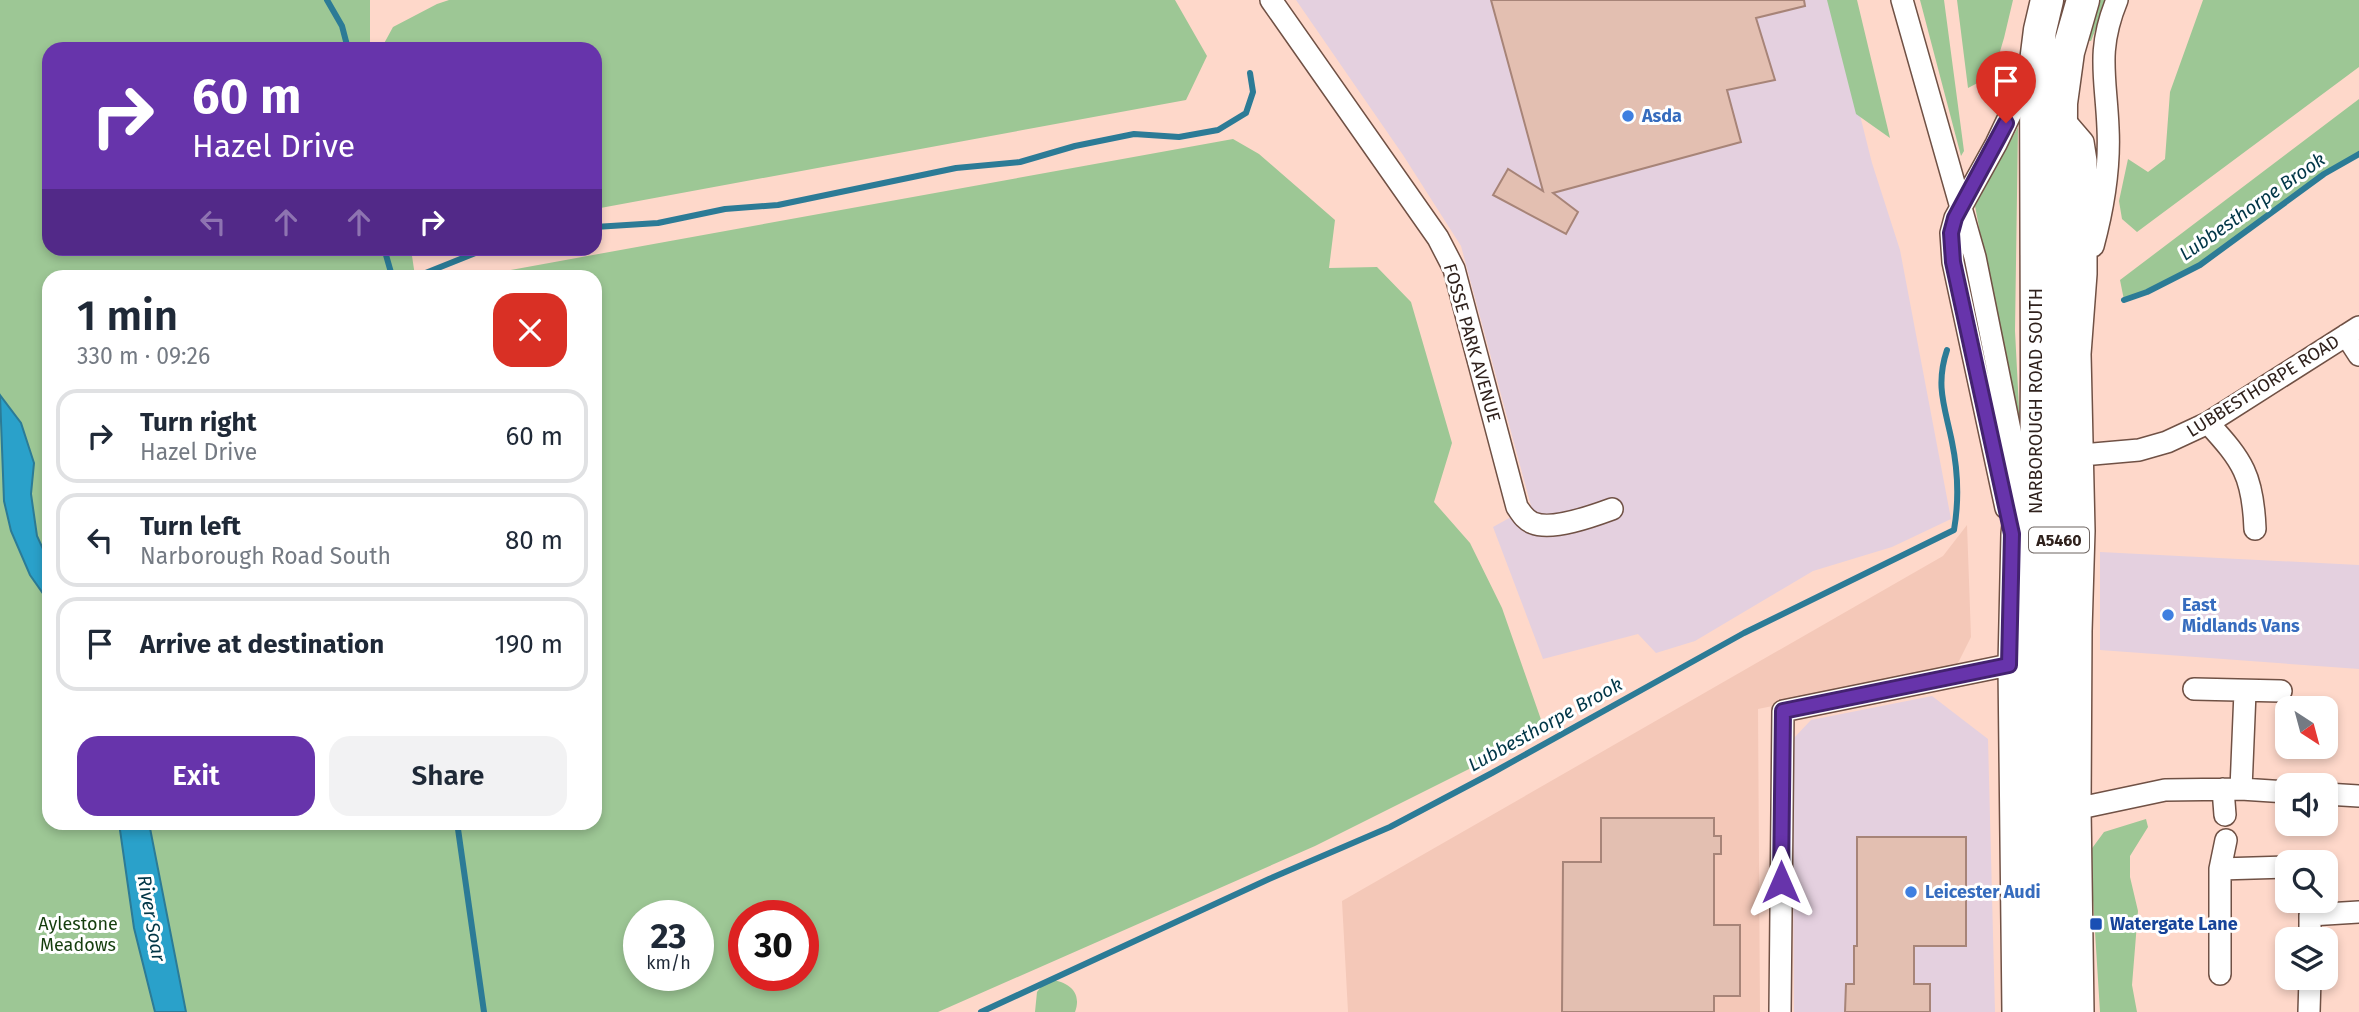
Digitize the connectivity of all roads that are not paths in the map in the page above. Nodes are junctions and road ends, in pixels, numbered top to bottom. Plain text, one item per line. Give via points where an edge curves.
1 (1271, 0) edge
2 (1902, 0) edge
3 (2047, 0) edge
4 (2083, 0) edge
5 (2117, 0) edge
6 (2036, 73) junction
7 (2061, 115) junction
8 (1962, 205) junction
9 (2086, 274) junction
10 (2353, 331) edge
11 (2359, 355) edge
12 (2208, 423) junction
13 (2082, 455) junction
14 (1612, 509) dead end
15 (2255, 529) dead end
16 (2009, 665) junction
17 (2194, 689) dead end
18 (2281, 691) dead end
19 (2245, 692) junction
20 (2232, 789) junction
21 (2275, 791) edge
22 (2338, 795) edge
23 (2359, 796) edge
24 (2080, 808) junction
25 (2225, 815) dead end
26 (2225, 840) dead end
27 (2275, 867) edge
28 (2220, 869) junction
29 (2359, 912) edge
30 (2311, 927) edge
31 (2220, 974) dead end
32 (2310, 990) edge
33 (1780, 1012) edge
34 (2013, 1012) edge
35 (2037, 1012) edge
36 (2061, 1012) edge
37 (2083, 1012) edge
38 (2309, 1012) edge

1 - 14 street, FOSSE PARK AVENUE via 1426,221 1454,269 1517,508 1535,525 1547,526
2 - 8 street, NARBOROUGH ROAD SOUTH
3 - 6 main road, NARBOROUGH ROAD SOUTH / A5460
4 - 7 main road, NARBOROUGH ROAD SOUTH / A5460 via 2068,52
5 - 9 street via 2102,62 2108,127 2101,216
6 - 7 street via 2049,105
6 - 8 street, NARBOROUGH ROAD SOUTH
6 - 35 main road, NARBOROUGH ROAD SOUTH / A5460
7 - 9 street via 2083,142 2086,161
7 - 36 main road, NARBOROUGH ROAD SOUTH / A5460
8 - 16 street, NARBOROUGH ROAD SOUTH via 2013,445 2016,498
9 - 13 street
10 - 11 street
10 - 12 street, LUBBESTHORPE ROAD
12 - 13 street, LUBBESTHORPE ROAD via 2139,450
12 - 15 street via 2235,452 2245,471 2254,499
13 - 24 street
16 - 33 street via 1783,711
16 - 34 street, NARBOROUGH ROAD SOUTH
17 - 19 street
18 - 19 street
19 - 20 street
20 - 21 street
20 - 24 street via 2165,790
20 - 25 street
22 - 23 street
24 - 37 street
26 - 28 street
27 - 28 street
28 - 31 street
29 - 30 street via 2311,915
32 - 38 street

